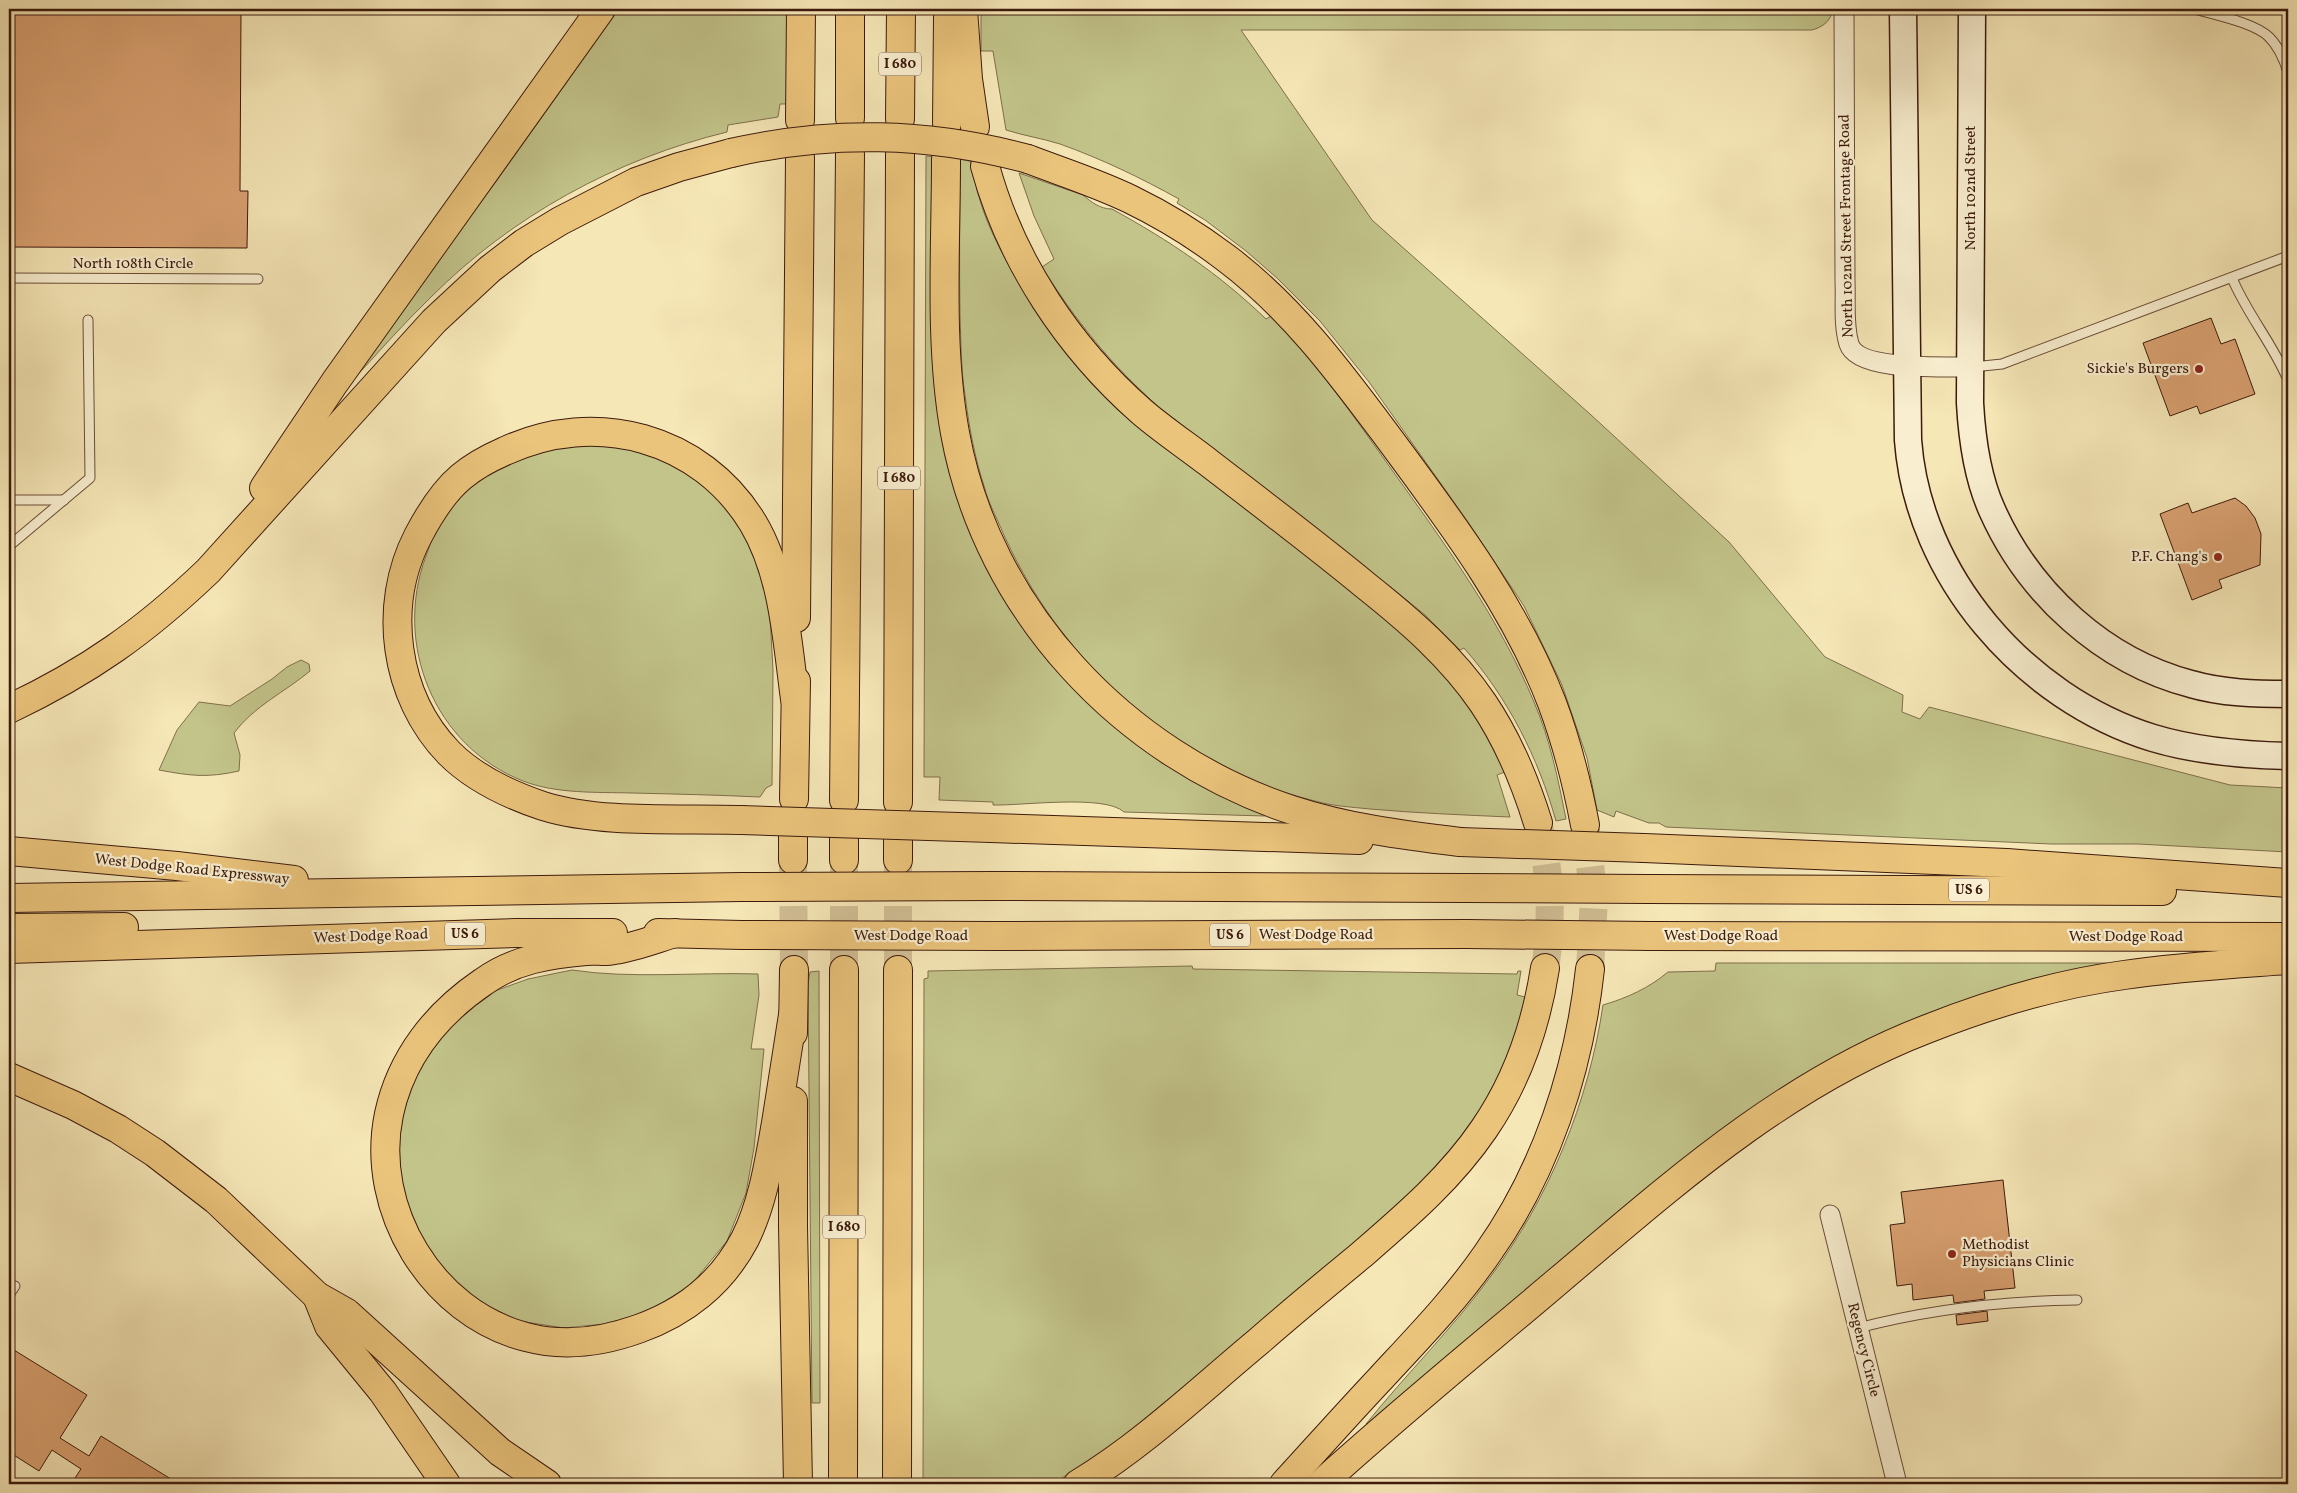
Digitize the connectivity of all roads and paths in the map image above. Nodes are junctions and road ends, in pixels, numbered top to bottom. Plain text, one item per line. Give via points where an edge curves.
1 (601, 9) edge
2 (801, 9) edge
3 (850, 9) edge
4 (901, 9) edge
5 (948, 9) edge
6 (964, 9) edge
7 (1844, 9) edge
8 (1904, 9) edge
9 (2195, 9) edge
10 (1970, 13) edge
11 (2288, 72) edge
12 (850, 118) dead end
13 (900, 118) dead end
14 (800, 120) dead end
15 (947, 123) dead end
16 (975, 127) dead end
17 (850, 154) dead end
18 (900, 154) dead end
19 (800, 157) dead end
20 (946, 159) dead end
21 (985, 166) dead end
22 (2288, 256) edge
23 (9, 278) edge
24 (258, 278) dead end
25 (2232, 278) junction
26 (88, 320) dead end
27 (1908, 365) junction
28 (1970, 367) junction
29 (2288, 380) edge
30 (9, 500) edge
31 (64, 500) junction
32 (9, 546) edge
33 (208, 571) junction
34 (2288, 694) edge
35 (795, 700) junction
36 (9, 709) edge
37 (2288, 756) edge
38 (794, 799) dead end
39 (844, 800) dead end
40 (898, 802) dead end
41 (1538, 823) tunnel mouth
42 (1585, 825) tunnel mouth
43 (1460, 842) junction
44 (9, 851) edge
45 (2288, 883) edge
46 (2288, 891) edge
47 (375, 892) junction
48 (9, 898) edge
49 (9, 928) edge
50 (675, 933) junction
51 (2288, 937) edge
52 (254, 941) junction
53 (9, 949) edge
54 (2288, 960) edge
55 (1545, 968) tunnel mouth
56 (1590, 969) tunnel mouth
57 (794, 970) tunnel mouth
58 (844, 970) tunnel mouth
59 (898, 970) tunnel mouth
60 (793, 1015) junction
61 (9, 1077) edge
62 (1830, 1215) dead end
63 (14, 1286) dead end
64 (9, 1295) edge
65 (317, 1296) junction
66 (2077, 1300) dead end
67 (1858, 1328) junction
68 (446, 1484) edge
69 (547, 1484) edge
70 (798, 1484) edge
71 (842, 1484) edge
72 (897, 1484) edge
73 (1078, 1484) edge
74 (1284, 1484) edge
75 (1321, 1484) edge
76 (1897, 1484) edge

1 - 33 highway via 334,382
2 - 14 highway
3 - 12 highway
4 - 13 highway, I 680
5 - 15 highway
6 - 16 highway via 968,79
7 - 27 street, North 102nd Street Frontage Road via 1845,281 1849,345 1855,354 1866,359
8 - 27 main road
9 - 11 lane via 2259,29 2282,55
10 - 28 main road, North 102nd Street
17 - 39 highway
18 - 40 highway, I 680
19 - 35 highway
20 - 43 highway via 946,345 956,436 979,516 997,558 1049,642 1080,678 1125,717 1177,755 1248,793 1298,812 1356,827
21 - 41 highway via 1002,217 1020,256 1070,335 1142,412 1337,562 1442,652 1475,692 1501,734 1521,774
22 - 25 lane
23 - 24 lane, North 108th Circle
25 - 28 lane via 2002,364
25 - 29 lane
26 - 31 lane via 90,478
27 - 28 street, North 102nd Street Frontage Road
27 - 37 main road via 1908,440 1917,496 1940,555 1994,636 2029,670 2074,701 2153,738 2206,750
28 - 34 main road, North 102nd Street via 1973,437 1978,467 1992,510 2039,585 2073,621 2114,652 2191,684 2249,694
30 - 31 lane
31 - 32 lane
33 - 36 highway via 143,629 100,660
33 - 42 highway, bridge via 434,321 490,269 560,221 636,182 679,167 730,153 791,142 898,137 976,146 1028,159 1129,198 1227,259 1308,335 1414,472 1476,562 1518,631 1540,674 1561,729
35 - 38 highway
35 - 43 highway, bridge via 777,583 754,524 734,497 709,472 682,454 654,442 621,433 587,430 523,442 486,459 460,477 439,500 402,572 398,596 399,648 405,678 416,704 450,753 499,788 542,806 603,816
43 - 45 highway, bridge via 2007,863
44 - 47 highway, West Dodge Road Expressway / US 6 via 259,875
46 - 47 highway, US 6, bridge via 992,886
47 - 48 highway
49 - 52 highway via 175,927
50 - 51 highway, West Dodge Road / US 6, bridge
50 - 52 highway, West Dodge Road / US 6 via 515,933
50 - 60 highway via 614,950 545,956 519,962 484,980 456,1002 431,1026 410,1056 389,1115 386,1141 390,1193 398,1220 426,1270 470,1311 494,1326 525,1337 556,1342 588,1342 658,1323 686,1307 709,1288 745,1239 759,1205 770,1158
52 - 53 highway, US 6
54 - 75 highway via 2166,969 2034,993 1925,1029 1837,1072 1795,1095 1724,1143
55 - 73 highway via 1534,1022 1521,1060 1484,1129 1453,1169 1403,1219 1136,1443
56 - 74 highway via 1580,1032 1560,1109 1540,1160 1511,1216 1448,1306
57 - 60 highway
58 - 71 highway, I 680
59 - 72 highway
60 - 70 highway
61 - 65 highway via 118,1129 188,1177
62 - 67 street, Regency Circle
63 - 64 lane
65 - 68 highway via 329,1326 383,1392
65 - 69 highway via 347,1313 485,1439 523,1470
66 - 67 lane via 2036,1300 1925,1312
67 - 76 street, Regency Circle

